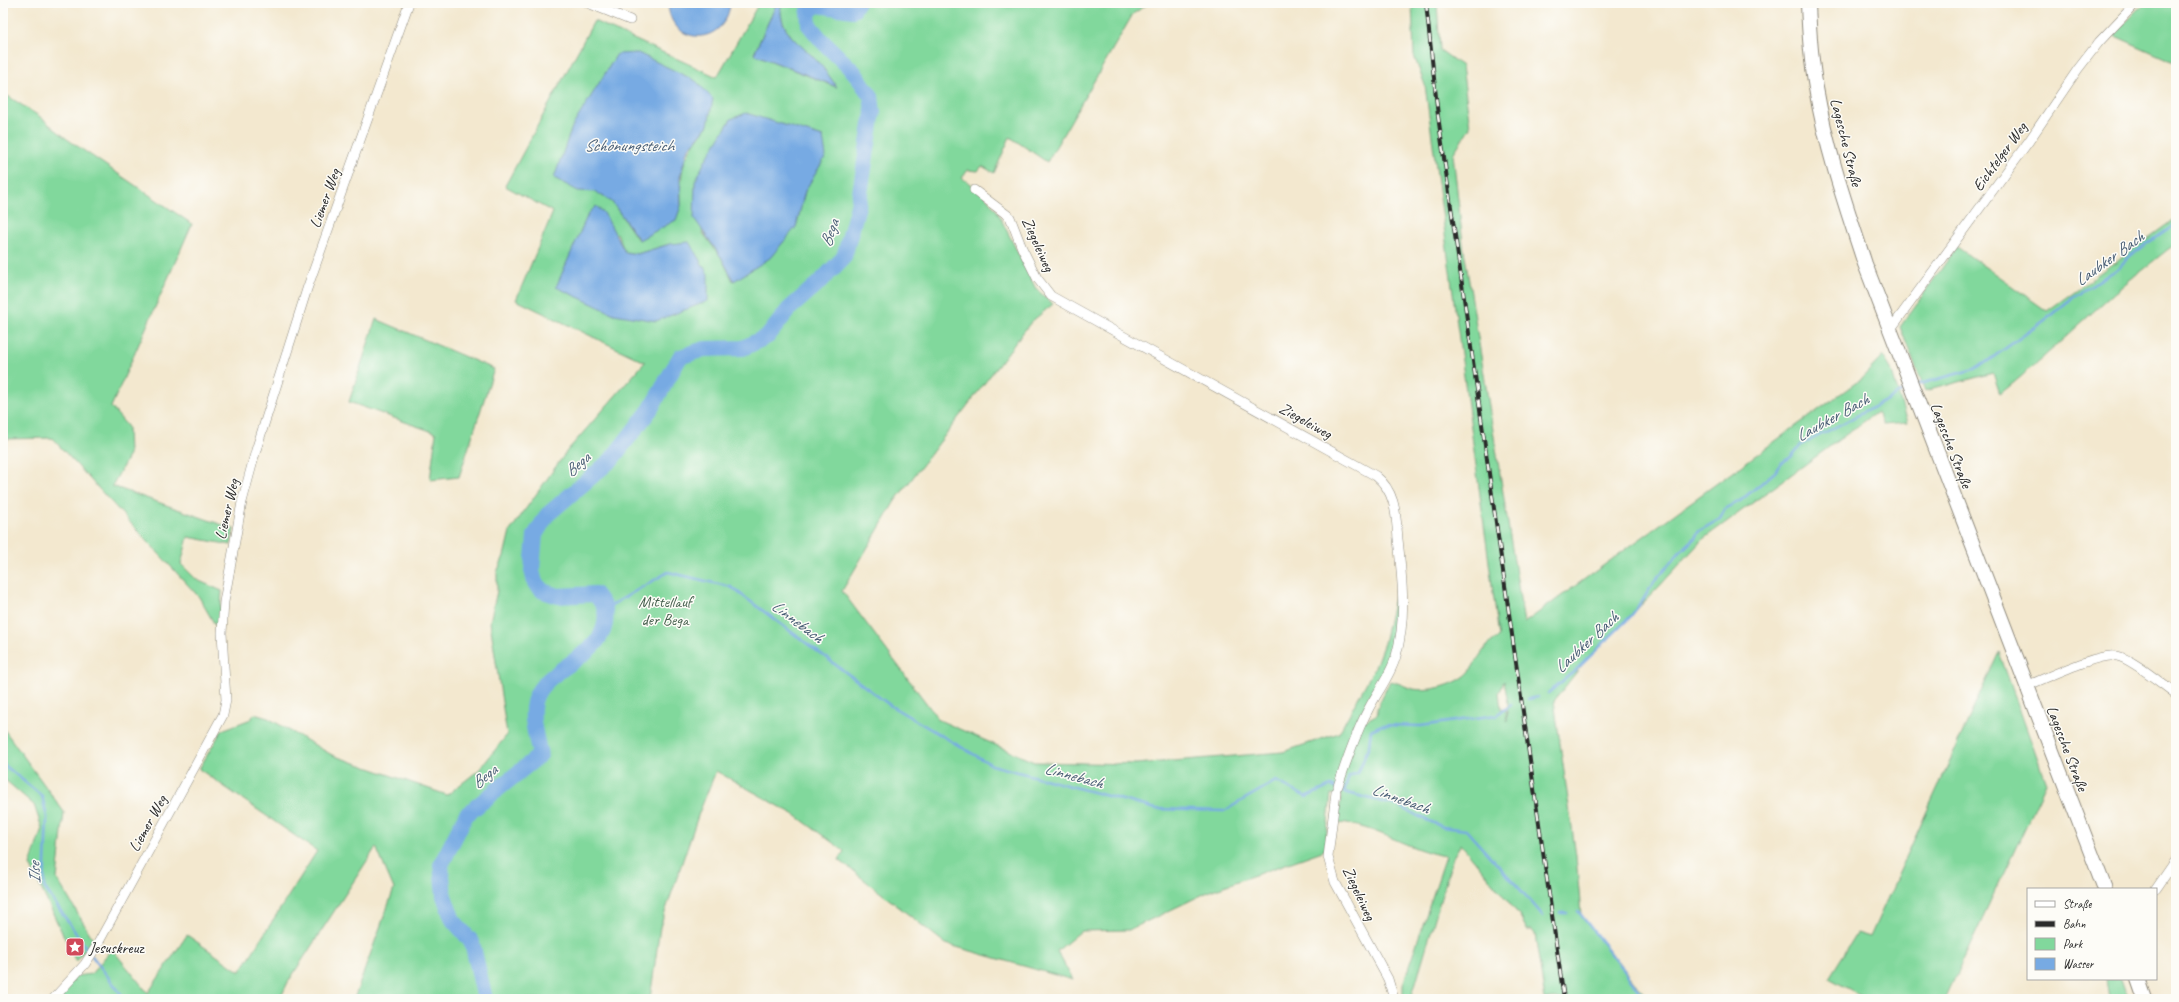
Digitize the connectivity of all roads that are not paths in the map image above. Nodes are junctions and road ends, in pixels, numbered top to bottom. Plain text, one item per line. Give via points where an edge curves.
1 (409, 3) edge
2 (588, 3) edge
3 (1808, 3) edge
4 (2136, 3) edge
5 (630, 20) dead end
6 (974, 190) dead end
7 (1890, 330) junction
8 (2026, 686) junction
9 (2176, 694) edge
10 (2176, 860) edge
11 (2105, 888) edge
12 (2157, 888) edge
13 (2138, 980) edge
14 (53, 999) edge
15 (1394, 999) edge
16 (2145, 999) edge

1 - 14 street, Liemer Weg via 308,289 256,450 242,502 224,602 222,632 226,700 223,714 96,947 85,964
2 - 5 street
3 - 7 main road, Lagesche Straße via 1816,88 1829,145 1844,201
4 - 7 street, Eichtelger Weg via 2099,42 2078,69 2029,141
6 - 15 street, Ziegeleiweg via 1010,217 1037,278 1051,296 1376,476 1385,484 1394,500 1403,606 1400,636 1392,668 1367,711 1337,789 1328,857 1335,882 1388,979
7 - 8 main road, Lagesche Straße
8 - 9 street via 2099,658 2117,656 2129,661
8 - 11 main road, Lagesche Straße
10 - 12 street
13 - 16 main road

